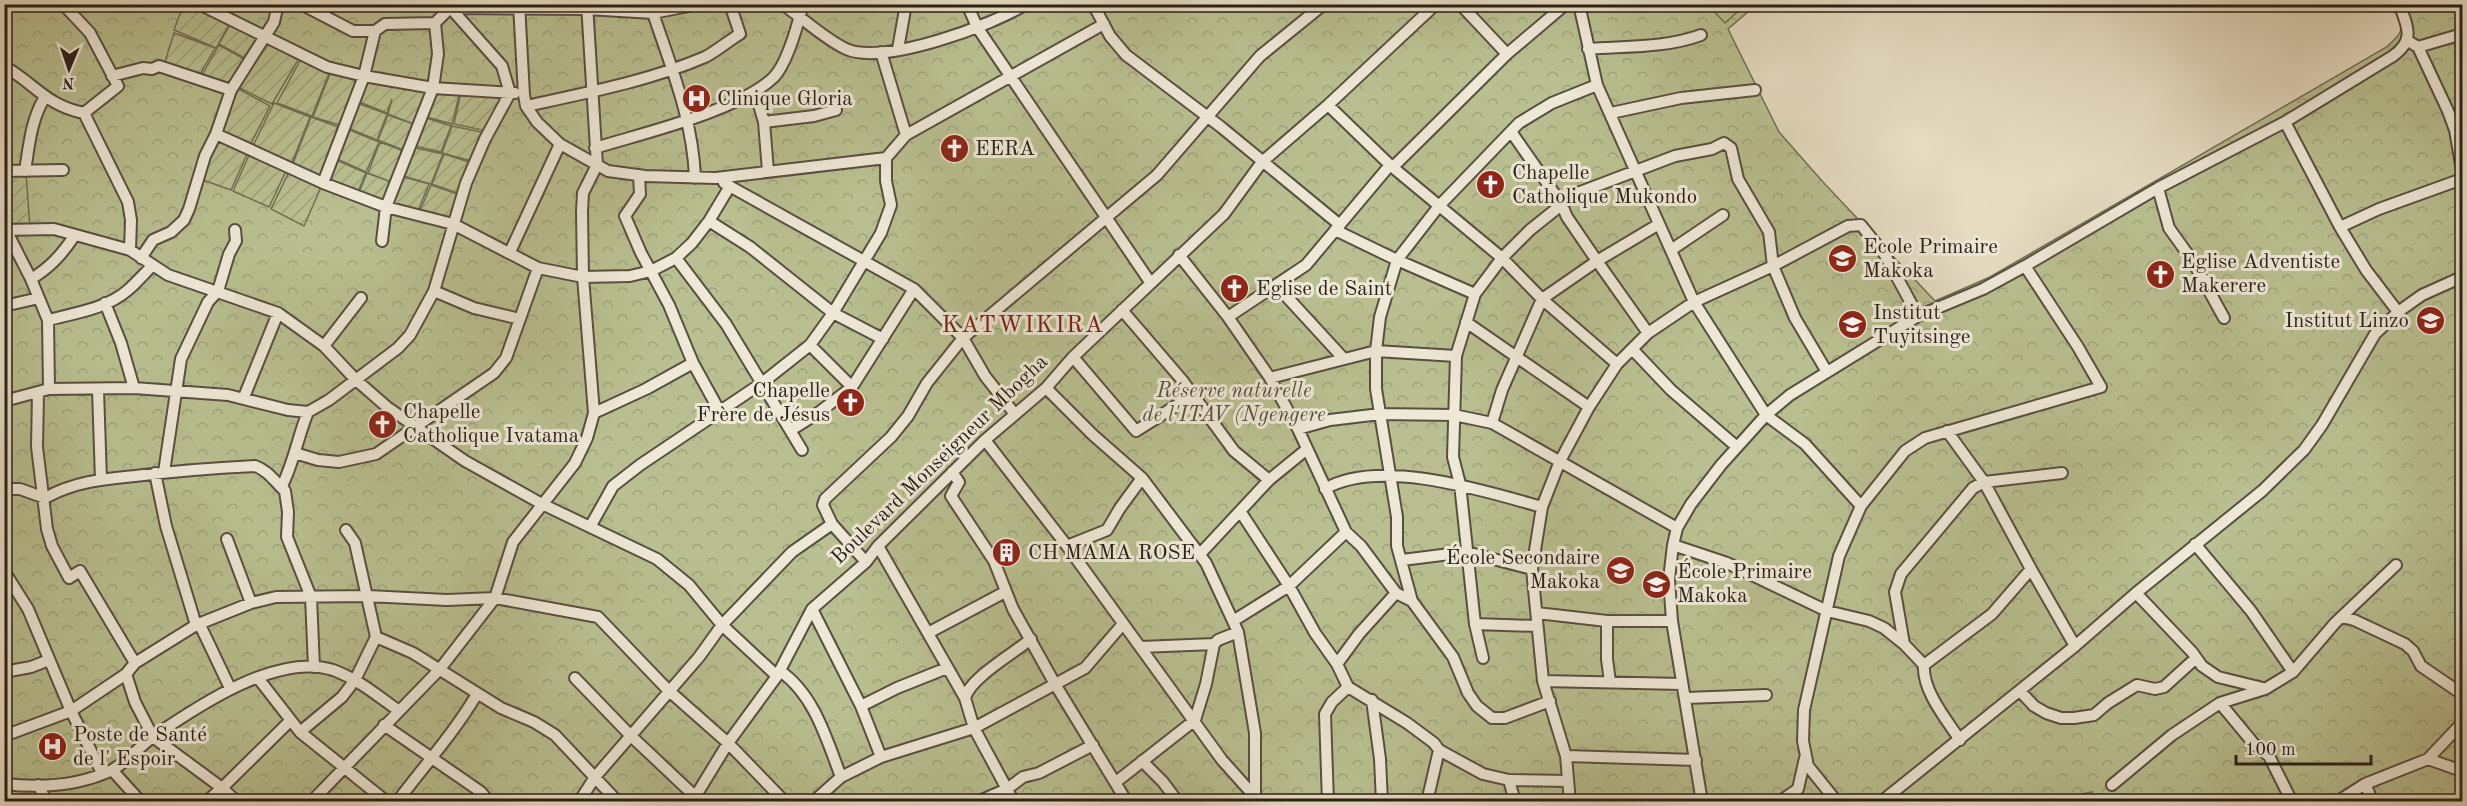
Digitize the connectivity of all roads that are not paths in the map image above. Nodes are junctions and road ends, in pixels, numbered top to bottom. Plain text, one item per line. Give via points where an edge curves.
1 (63, 4) edge
2 (199, 4) edge
3 (278, 4) edge
4 (301, 4) edge
5 (699, 4) edge
6 (730, 4) edge
7 (782, 4) edge
8 (803, 4) edge
9 (906, 4) edge
10 (967, 4) edge
11 (1026, 4) edge
12 (1094, 4) edge
13 (1324, 4) edge
14 (1436, 4) edge
15 (1460, 4) edge
16 (1566, 4) edge
17 (1579, 4) edge
18 (2399, 4) edge
19 (449, 6) edge
20 (519, 7) edge
21 (587, 7) edge
22 (652, 9) edge
23 (800, 17) junction
24 (435, 23) junction
25 (1104, 24) junction
26 (977, 27) junction
27 (375, 32) junction
28 (2463, 34) edge
29 (1701, 35) dead end
30 (265, 38) junction
31 (2408, 41) junction
32 (2418, 47) junction
33 (898, 49) junction
34 (1588, 49) junction
35 (881, 52) junction
36 (1507, 54) junction
37 (4, 66) edge
38 (672, 69) junction
39 (112, 76) junction
40 (364, 76) junction
41 (1010, 77) junction
42 (1597, 86) junction
43 (432, 88) junction
44 (231, 90) junction
45 (1755, 90) dead end
46 (755, 91) junction
47 (592, 92) junction
48 (510, 93) junction
49 (45, 97) junction
50 (525, 100) junction
51 (1328, 105) junction
52 (836, 110) dead end
53 (84, 113) junction
54 (1611, 113) junction
55 (1208, 118) junction
56 (687, 119) junction
57 (764, 122) junction
58 (2285, 122) junction
59 (1512, 133) junction
60 (216, 134) junction
61 (906, 135) junction
62 (560, 144) junction
63 (595, 148) junction
64 (886, 158) junction
65 (1262, 162) junction
66 (597, 165) junction
67 (1392, 166) junction
68 (63, 170) dead end
69 (1634, 170) junction
70 (2463, 170) edge
71 (4, 171) edge
72 (25, 171) junction
73 (768, 171) junction
74 (639, 175) junction
75 (695, 178) junction
76 (716, 178) junction
77 (2463, 179) edge
78 (323, 183) junction
79 (730, 186) junction
80 (2158, 188) junction
81 (1561, 203) junction
82 (1439, 206) junction
83 (386, 207) junction
84 (1723, 215) dead end
85 (1106, 216) junction
86 (709, 221) junction
87 (453, 224) junction
88 (1659, 224) junction
89 (1338, 227) junction
90 (2340, 227) junction
91 (5, 230) edge
92 (235, 230) dead end
93 (75, 235) junction
94 (382, 241) dead end
95 (130, 250) junction
96 (1671, 250) junction
97 (510, 252) junction
98 (1179, 255) junction
99 (141, 258) junction
100 (676, 258) junction
101 (1502, 258) junction
102 (1397, 260) junction
103 (863, 261) junction
104 (1597, 261) junction
105 (152, 266) junction
106 (1773, 266) junction
107 (2025, 266) junction
108 (538, 268) junction
109 (651, 271) junction
110 (583, 277) junction
111 (2463, 277) edge
112 (31, 279) junction
113 (1150, 282) junction
114 (1276, 285) junction
115 (915, 289) junction
116 (218, 291) junction
117 (434, 291) junction
118 (1475, 294) junction
119 (39, 298) junction
120 (361, 298) dead end
121 (1542, 299) junction
122 (1694, 302) junction
123 (105, 303) junction
124 (4, 306) edge
125 (1122, 310) junction
126 (2398, 312) junction
127 (278, 313) junction
128 (833, 313) junction
129 (1918, 316) junction
130 (1228, 317) junction
131 (2224, 318) dead end
132 (520, 319) junction
133 (48, 320) junction
134 (1466, 322) junction
135 (1648, 333) junction
136 (963, 338) junction
137 (883, 339) junction
138 (810, 345) junction
139 (324, 346) junction
140 (1633, 350) junction
141 (1376, 351) junction
142 (1456, 356) junction
143 (1073, 357) junction
144 (1515, 357) junction
145 (1343, 358) junction
146 (693, 363) junction
147 (1617, 364) junction
148 (1827, 372) junction
149 (1270, 378) junction
150 (355, 379) junction
151 (762, 383) junction
152 (852, 387) junction
153 (134, 388) junction
154 (1046, 388) junction
155 (98, 390) junction
156 (175, 390) junction
157 (44, 391) junction
158 (1193, 395) junction
159 (244, 397) junction
160 (4, 401) edge
161 (1588, 407) junction
162 (308, 412) junction
163 (720, 412) junction
164 (594, 413) junction
165 (1014, 413) junction
166 (1380, 414) junction
167 (1454, 415) junction
168 (1766, 415) junction
169 (1492, 423) junction
170 (415, 426) junction
171 (1298, 429) junction
172 (790, 430) junction
173 (1947, 431) junction
174 (985, 440) junction
175 (1737, 447) junction
176 (1307, 449) junction
177 (802, 450) dead end
178 (295, 453) junction
179 (1560, 461) junction
180 (952, 472) junction
181 (159, 473) junction
182 (2062, 473) dead end
183 (1390, 476) junction
184 (1142, 478) junction
185 (101, 480) junction
186 (1269, 480) junction
187 (1984, 482) junction
188 (1460, 484) junction
189 (4, 489) edge
190 (1325, 489) junction
191 (285, 491) junction
192 (45, 498) junction
193 (542, 504) junction
194 (1861, 506) junction
195 (1542, 507) junction
196 (1240, 511) junction
197 (832, 524) junction
198 (590, 527) junction
199 (1677, 528) junction
200 (346, 530) dead end
201 (1346, 532) junction
202 (227, 538) dead end
203 (2195, 544) junction
204 (1673, 545) junction
205 (878, 546) junction
206 (1067, 546) junction
207 (1466, 552) junction
208 (1200, 554) junction
209 (1402, 560) junction
210 (866, 562) junction
211 (2396, 565) dead end
212 (1532, 569) junction
213 (2031, 569) junction
214 (4, 571) edge
215 (8, 584) edge
216 (1289, 585) junction
217 (1005, 592) junction
218 (1396, 593) junction
219 (2136, 593) junction
220 (368, 596) junction
221 (311, 597) junction
222 (495, 598) junction
223 (1412, 601) junction
224 (251, 603) junction
225 (812, 609) junction
226 (1827, 611) junction
227 (1537, 613) junction
228 (2342, 617) junction
229 (1233, 621) junction
230 (1607, 621) junction
231 (1672, 621) junction
232 (1475, 624) junction
233 (198, 625) junction
234 (722, 625) junction
235 (1122, 625) junction
236 (1537, 626) junction
237 (1238, 632) junction
238 (928, 633) junction
239 (376, 637) junction
240 (1031, 639) junction
241 (1214, 644) junction
242 (1904, 644) junction
243 (2075, 646) junction
244 (1141, 647) junction
245 (1483, 658) dead end
246 (2196, 658) junction
247 (49, 660) junction
248 (135, 663) junction
249 (1337, 664) junction
250 (1924, 665) junction
251 (314, 667) junction
252 (947, 668) junction
253 (440, 669) junction
254 (4, 672) edge
255 (2293, 672) junction
256 (779, 673) junction
257 (126, 674) junction
258 (258, 678) junction
259 (575, 678) dead end
260 (355, 680) junction
261 (1543, 681) junction
262 (1610, 682) junction
263 (1055, 684) junction
264 (1682, 684) junction
265 (1348, 687) junction
266 (230, 688) junction
267 (2265, 689) junction
268 (668, 690) junction
269 (2020, 691) junction
270 (477, 694) junction
271 (2463, 694) edge
272 (1766, 695) dead end
273 (965, 698) junction
274 (1686, 698) junction
275 (1372, 700) junction
276 (1550, 701) junction
277 (2220, 703) junction
278 (861, 706) junction
279 (71, 711) junction
280 (399, 711) junction
281 (1195, 720) junction
282 (290, 721) junction
283 (2463, 723) edge
284 (384, 725) junction
285 (974, 728) junction
286 (300, 732) junction
287 (630, 735) junction
288 (4, 736) edge
289 (153, 737) junction
290 (1960, 740) junction
291 (728, 743) junction
292 (1093, 745) junction
293 (1439, 750) junction
294 (881, 756) junction
295 (1566, 756) junction
296 (430, 758) junction
297 (1805, 758) junction
298 (2428, 759) junction
299 (1696, 760) junction
300 (1142, 761) junction
301 (342, 768) junction
302 (107, 771) junction
303 (2463, 771) edge
304 (594, 777) junction
305 (841, 777) junction
306 (1509, 780) junction
307 (1568, 781) junction
308 (1116, 782) junction
309 (4, 784) edge
310 (2365, 784) junction
311 (38, 785) junction
312 (2112, 785) dead end
313 (222, 788) junction
314 (1006, 789) junction
315 (1256, 799) edge
316 (696, 800) edge
317 (47, 801) edge
318 (141, 801) edge
319 (206, 801) edge
320 (237, 801) edge
321 (311, 801) edge
322 (387, 801) edge
323 (397, 801) edge
324 (489, 801) edge
325 (579, 801) edge
326 (618, 801) edge
327 (785, 801) edge
328 (813, 801) edge
329 (977, 801) edge
330 (1014, 801) edge
331 (1127, 801) edge
332 (1178, 801) edge
333 (1328, 801) edge
334 (1382, 801) edge
335 (1427, 801) edge
336 (1515, 801) edge
337 (1569, 801) edge
338 (1702, 801) edge
339 (1779, 801) edge
340 (1837, 801) edge
341 (1881, 801) edge
342 (2292, 801) edge
343 (2337, 801) edge
344 (2373, 801) edge

1 - 39 street via 90,33
2 - 30 street
3 - 30 street
4 - 27 street via 353,31
5 - 22 street
6 - 38 street via 740,34 707,56
7 - 23 street
8 - 23 street
9 - 33 street
10 - 26 street
11 - 26 street
12 - 25 street
13 - 55 street via 1260,56
14 - 51 street, Boulevard Monseigneur Mbogha
15 - 36 street
16 - 36 street
17 - 34 street
18 - 31 street via 2409,31
19 - 20 street
19 - 24 street
19 - 48 street via 502,66
20 - 21 street
20 - 50 street
21 - 22 street
21 - 47 street
22 - 38 street
23 - 35 street via 848,50
23 - 46 street via 775,75
24 - 27 street via 385,24
24 - 43 street via 438,54
25 - 41 street
25 - 55 street via 1126,56
26 - 33 street via 936,42
26 - 41 street
27 - 40 street
28 - 32 street
29 - 34 street via 1684,41
30 - 40 street via 327,67
30 - 44 street
31 - 32 street
31 - 58 street via 2393,56
32 - 70 street via 2455,130
33 - 35 street
34 - 42 street
35 - 61 street
36 - 67 street
37 - 49 street
38 - 47 street
38 - 56 street
39 - 44 street via 159,66
39 - 53 street via 118,86
40 - 43 street
40 - 78 street
41 - 61 street
41 - 85 street
42 - 54 street
42 - 59 street via 1534,112
43 - 48 street
43 - 83 street
44 - 60 street
45 - 54 street via 1681,98
46 - 56 street
46 - 57 street
47 - 50 street
47 - 63 street
48 - 50 street
48 - 87 street via 484,139
49 - 53 street via 66,110
49 - 72 street via 34,120
50 - 62 street via 537,122
51 - 65 street, Boulevard Monseigneur Mbogha
51 - 67 street
52 - 57 street
53 - 95 street via 128,202
54 - 69 street
55 - 65 street
55 - 85 street via 1157,175
56 - 63 street
56 - 75 street via 694,148
57 - 73 street
58 - 80 street
58 - 90 street
59 - 81 street
59 - 82 street
60 - 78 street
60 - 99 street via 184,220 171,232 153,240
61 - 64 street
62 - 66 street
62 - 97 street
63 - 66 street
64 - 73 street
64 - 103 street via 891,205 881,233
65 - 89 street
65 - 98 street, Boulevard Monseigneur Mbogha via 1224,214
66 - 74 street via 608,171
66 - 110 street via 583,193
67 - 82 street
67 - 89 street
68 - 72 street
69 - 81 street
69 - 88 street
69 - 106 street via 1724,143 1731,148 1738,179 1769,232
71 - 72 street
73 - 76 street
74 - 75 street
74 - 109 street via 639,194 625,216
75 - 76 street
76 - 79 street
77 - 90 street
78 - 83 street
79 - 86 street
79 - 103 street
80 - 107 street
80 - 131 street via 2169,228
81 - 101 street
81 - 104 street
82 - 101 street
82 - 102 street
83 - 87 street
83 - 94 street
84 - 96 street
85 - 113 street
85 - 136 street
86 - 100 street
86 - 128 street via 750,247
87 - 97 street
87 - 117 street
88 - 96 street
88 - 104 street
89 - 102 street
89 - 114 street via 1306,265
90 - 126 street
91 - 93 street via 54,229
91 - 112 street
92 - 116 street via 236,240
93 - 95 street
93 - 112 street via 61,256
95 - 99 street
96 - 122 street
97 - 108 street
98 - 113 street, Boulevard Monseigneur Mbogha
98 - 130 street
99 - 105 street
100 - 109 street
100 - 151 street via 726,324
101 - 118 street
101 - 121 street
102 - 118 street
102 - 141 street via 1384,300
103 - 115 street
103 - 128 street
104 - 121 street
104 - 135 street
105 - 116 street
105 - 123 street via 127,291
106 - 122 street
106 - 129 street via 1848,226 1861,225 1885,255
106 - 148 street via 1795,318
107 - 129 street via 1983,289
107 - 173 street via 2101,387
108 - 110 street
108 - 132 street
109 - 110 street via 630,276
109 - 146 street
110 - 164 street
111 - 126 street via 2422,295
112 - 119 street
113 - 125 street, Boulevard Monseigneur Mbogha
114 - 130 street
114 - 145 street
115 - 136 street
115 - 137 street
116 - 127 street
116 - 156 street via 208,302 181,359
117 - 132 street via 474,308
117 - 150 street via 398,348
118 - 134 street
119 - 124 street
119 - 133 street
120 - 139 street
121 - 144 street
121 - 147 street
122 - 135 street
122 - 168 street
123 - 133 street
123 - 153 street
125 - 143 street, Boulevard Monseigneur Mbogha
125 - 158 street
126 - 203 street via 2375,334 2304,450 2262,491
127 - 139 street
127 - 159 street
128 - 137 street
128 - 138 street
129 - 148 street
130 - 149 street
132 - 170 street via 501,366
133 - 157 street
134 - 142 street
134 - 144 street
135 - 140 street
136 - 165 street via 985,376
136 - 197 street via 891,436 825,500 823,505
137 - 152 street
138 - 151 street
138 - 152 street
139 - 150 street
140 - 147 street
140 - 175 street via 1671,390
141 - 142 street
141 - 145 street
141 - 166 street
142 - 167 street
143 - 154 street, Boulevard Monseigneur Mbogha
143 - 158 street via 1136,431
144 - 161 street
144 - 169 street
145 - 149 street
146 - 163 street
146 - 164 street
147 - 161 street
148 - 168 street
149 - 171 street
150 - 162 street
150 - 170 street
151 - 163 street
151 - 172 street
152 - 172 street
153 - 155 street
153 - 156 street
154 - 165 street, Boulevard Monseigneur Mbogha
154 - 184 street
155 - 157 street
155 - 185 street
156 - 159 street
156 - 181 street
157 - 160 street
157 - 192 street via 37,447
158 - 186 street via 1234,451
159 - 162 street
161 - 179 street
162 - 178 street
163 - 198 street via 613,486
164 - 193 street via 575,462
165 - 174 street, Boulevard Monseigneur Mbogha
166 - 167 street
166 - 171 street via 1330,420
166 - 183 street
167 - 169 street
167 - 188 street via 1453,457
168 - 175 street
168 - 194 street via 1805,444
169 - 179 street
170 - 178 street via 364,458 339,462
170 - 193 street via 465,461
171 - 176 street
172 - 177 street
173 - 187 street
173 - 194 street via 1924,438 1905,451
174 - 180 street, Boulevard Monseigneur Mbogha
174 - 206 street
175 - 199 street
176 - 186 street
176 - 190 street
178 - 191 street via 282,486
179 - 195 street
179 - 199 street
180 - 205 street, Boulevard Monseigneur Mbogha
180 - 217 street via 959,482 951,496 994,561
181 - 185 street
181 - 191 street via 255,466 268,471
181 - 233 street via 166,526
182 - 187 street
183 - 188 street
183 - 190 street via 1356,478
183 - 209 street
184 - 206 street via 1107,530
184 - 208 street
185 - 192 street via 62,488
186 - 196 street
187 - 213 street
187 - 242 street via 1973,488 1900,574 1895,592
188 - 195 street
188 - 207 street
189 - 192 street via 20,489
190 - 201 street
191 - 221 street via 287,537
192 - 248 street via 52,546 69,578 80,571
193 - 198 street
193 - 222 street via 513,542
194 - 226 street via 1839,556
195 - 212 street
196 - 208 street
196 - 216 street
197 - 210 street
197 - 234 street via 792,552
198 - 234 street via 657,559 689,585
199 - 204 street
200 - 220 street via 355,543
201 - 216 street
201 - 218 street
202 - 224 street
203 - 219 street
203 - 255 street via 2252,611
204 - 226 street via 1727,563
204 - 231 street via 1669,579
205 - 210 street, Boulevard Monseigneur Mbogha
205 - 238 street
206 - 235 street
207 - 209 street
207 - 212 street
207 - 232 street
208 - 229 street
209 - 223 street
210 - 225 street, Boulevard Monseigneur Mbogha
211 - 228 street
212 - 227 street
213 - 243 street
213 - 250 street via 1992,614
214 - 215 street
215 - 247 street via 28,609
216 - 229 street
216 - 249 street
217 - 238 street
217 - 240 street
218 - 223 street
218 - 249 street
219 - 243 street
219 - 246 street
220 - 221 street
220 - 222 street
220 - 239 street
221 - 224 street via 276,597
221 - 251 street
222 - 253 street
222 - 268 street via 598,617
223 - 276 street via 1453,657 1468,693 1487,716 1505,718
224 - 233 street
225 - 256 street, Boulevard Monseigneur Mbogha
225 - 278 street
226 - 242 street via 1869,621
226 - 297 street via 1804,710
227 - 230 street
227 - 236 street
228 - 255 street
228 - 271 street via 2405,644 2421,666
229 - 237 street
230 - 231 street
230 - 262 street
231 - 264 street
232 - 236 street
232 - 245 street
233 - 248 street
233 - 266 street
234 - 256 street
234 - 268 street
235 - 244 street
235 - 263 street via 1085,668
236 - 261 street
237 - 241 street
237 - 315 street via 1255,733
238 - 252 street
239 - 253 street
239 - 260 street
240 - 263 street
240 - 273 street via 983,675
241 - 244 street
241 - 281 street
242 - 250 street
243 - 269 street
244 - 281 street
246 - 267 street via 2218,677
246 - 269 street via 2164,687 2136,685 2094,715 2061,718 2034,706
247 - 254 street
247 - 279 street
248 - 257 street
249 - 265 street
250 - 290 street via 1923,675 1931,692
251 - 258 street via 289,668
251 - 260 street
252 - 273 street
252 - 278 street
253 - 270 street
253 - 280 street
255 - 267 street
256 - 291 street, Boulevard Monseigneur Mbogha
256 - 305 street via 800,691 821,724
257 - 279 street
257 - 289 street
258 - 266 street
258 - 282 street
259 - 287 street
260 - 280 street
260 - 286 street via 342,697
261 - 262 street
261 - 276 street
262 - 264 street
263 - 285 street
263 - 292 street
264 - 274 street
265 - 275 street
265 - 333 street via 1325,714
266 - 289 street
267 - 277 street
268 - 287 street
268 - 291 street
269 - 290 street
270 - 296 street
270 - 304 street via 555,735
272 - 274 street
273 - 285 street
274 - 299 street
275 - 293 street via 1434,742
275 - 334 street
276 - 295 street
277 - 312 street via 2172,735
277 - 342 street via 2269,756
278 - 294 street
279 - 288 street
279 - 302 street
280 - 284 street
281 - 300 street
281 - 315 street via 1222,760
282 - 286 street
282 - 313 street
283 - 298 street
284 - 296 street
284 - 301 street
285 - 294 street
285 - 314 street
286 - 301 street
287 - 304 street
287 - 316 street
289 - 302 street
289 - 313 street
290 - 341 street
291 - 316 street, Boulevard Monseigneur Mbogha
291 - 327 street
292 - 308 street
292 - 314 street via 1040,773 1023,777
293 - 306 street via 1483,774
293 - 335 street
294 - 305 street
295 - 299 street
295 - 307 street
296 - 323 street
296 - 324 street
297 - 339 street via 1798,789
297 - 340 street
298 - 303 street
298 - 310 street
299 - 338 street
300 - 308 street
300 - 332 street
301 - 321 street
301 - 322 street
302 - 311 street via 66,784
302 - 318 street
304 - 325 street
304 - 326 street
305 - 328 street
306 - 307 street
306 - 336 street
307 - 337 street
308 - 331 street
309 - 311 street
310 - 343 street
310 - 344 street
311 - 317 street
313 - 319 street
313 - 320 street
314 - 329 street
314 - 330 street

